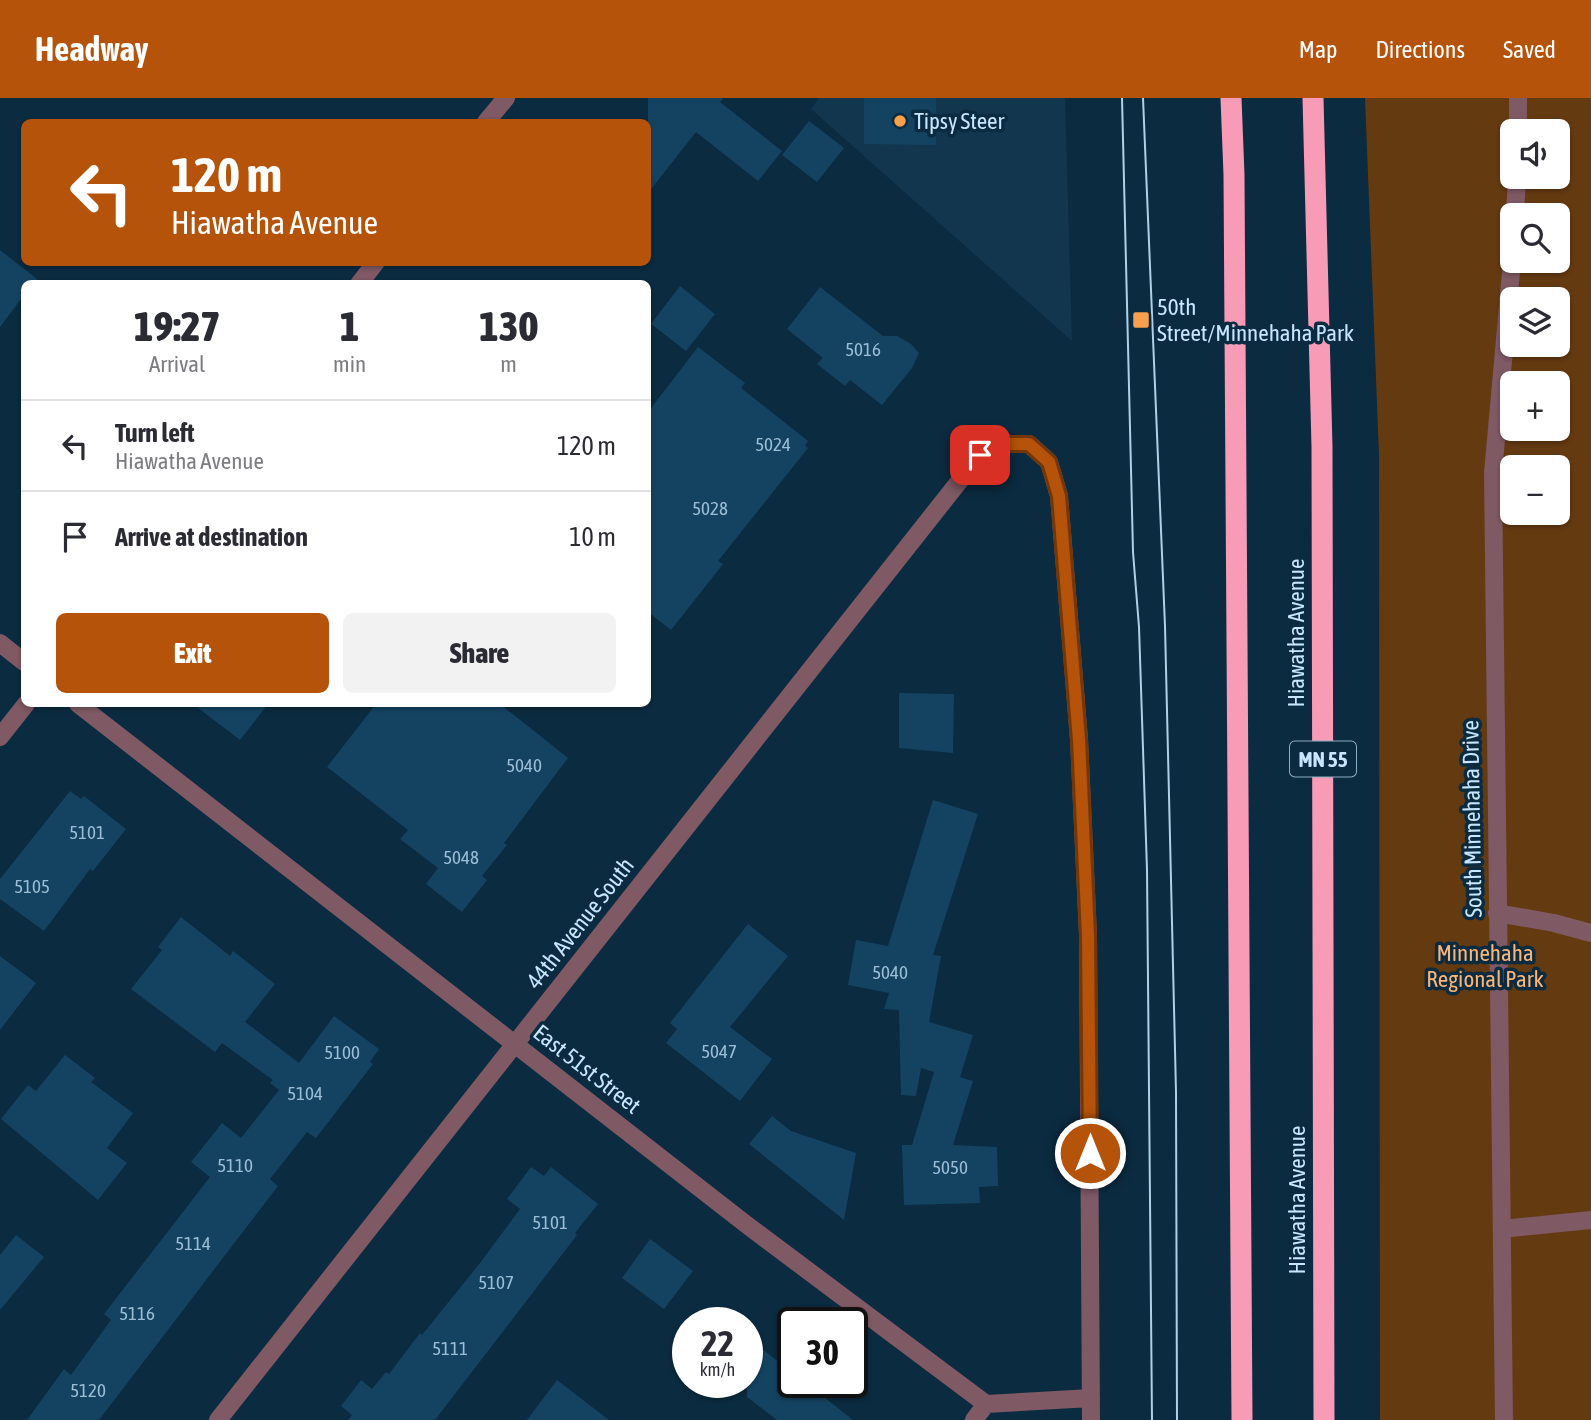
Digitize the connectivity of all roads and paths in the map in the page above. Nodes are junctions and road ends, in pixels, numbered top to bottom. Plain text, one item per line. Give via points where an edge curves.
1 (506, 98) edge
2 (1231, 98) edge
3 (1313, 98) edge
4 (1518, 98) edge
5 (488, 119) edge
6 (1518, 119) edge
7 (373, 266) edge
8 (1511, 273) edge
9 (362, 280) edge
10 (0, 643) edge
11 (21, 660) edge
12 (24, 707) edge
13 (82, 707) edge
14 (0, 737) edge
15 (1497, 913) junction
16 (1591, 933) edge
17 (516, 1045) junction
18 (1591, 1220) edge
19 (1502, 1229) junction
20 (1091, 1398) junction
21 (986, 1404) junction
22 (218, 1420) edge
23 (974, 1420) edge
24 (1091, 1420) edge
25 (1242, 1420) edge
26 (1324, 1420) edge
27 (1504, 1420) edge

1 - 5 street
2 - 25 highway
3 - 26 highway, Hiawatha Avenue / MN 55 via 1322,447
4 - 6 street
7 - 9 street
8 - 15 street, South Minnehaha Drive via 1493,472
10 - 11 street
12 - 14 street
13 - 17 street, East 51st Street
15 - 16 street
15 - 19 street, South Minnehaha Drive
17 - 20 street, 44th Avenue South via 980,455 1003,444 1029,444 1049,462 1059,496 1079,740 1088,935
17 - 21 street, East 51st Street
17 - 22 street, 44th Avenue South
18 - 19 street
19 - 27 street, South Minnehaha Drive
20 - 21 street
20 - 24 street
21 - 23 street

